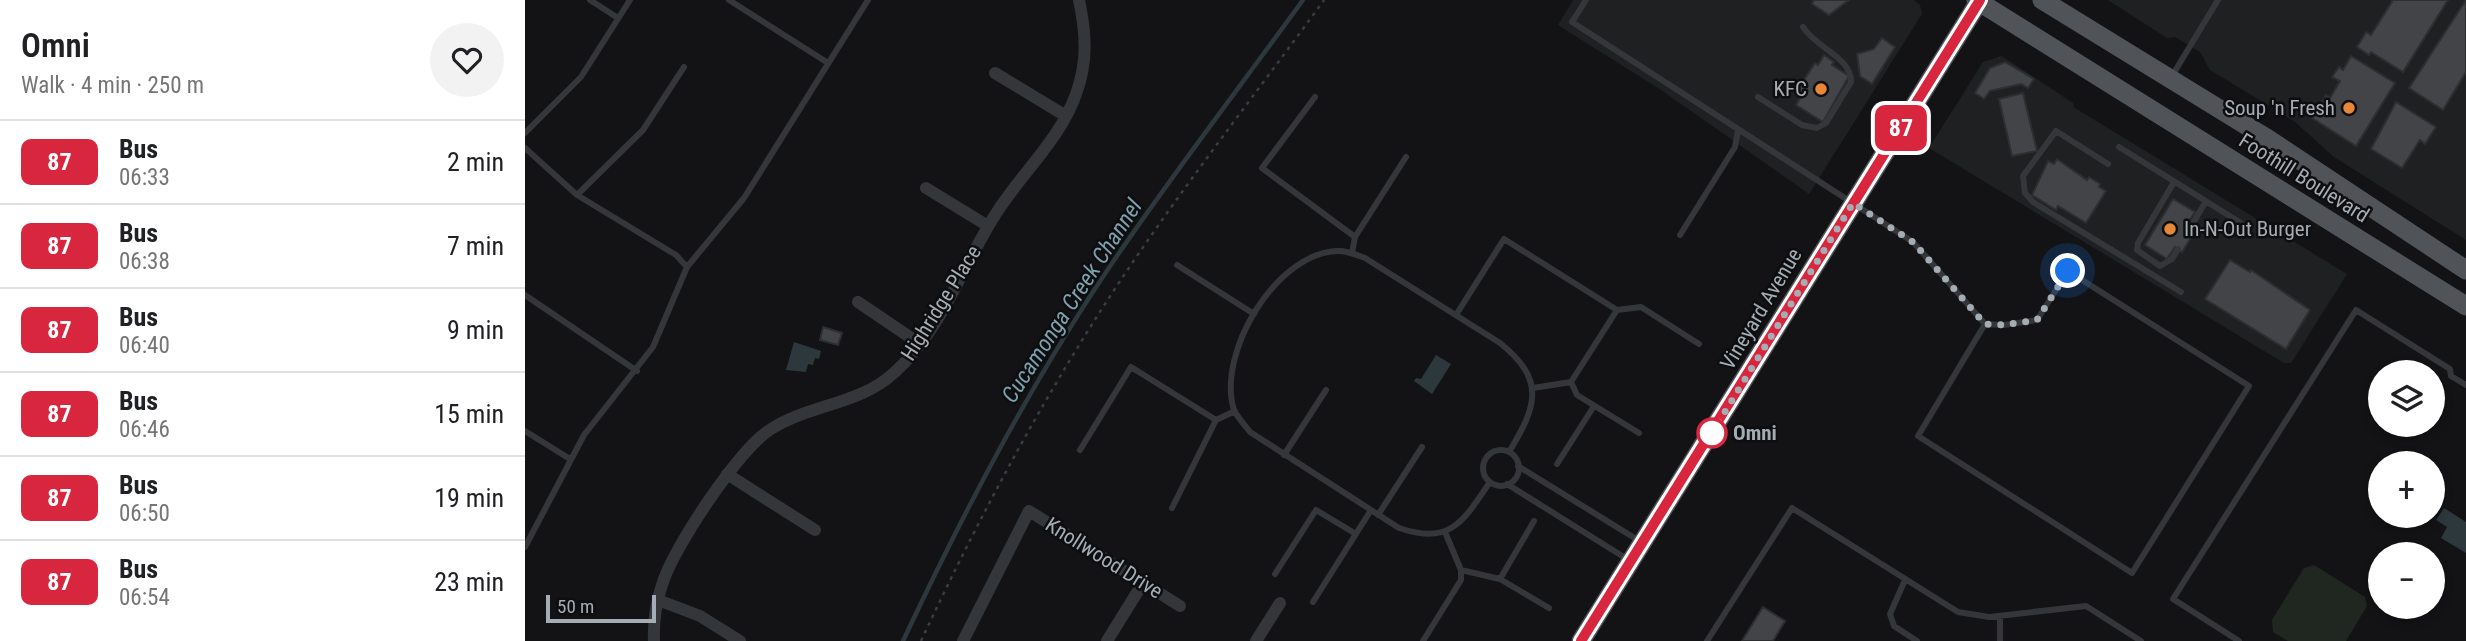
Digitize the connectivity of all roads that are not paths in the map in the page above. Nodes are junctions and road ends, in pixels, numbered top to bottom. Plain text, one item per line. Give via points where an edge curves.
1 (590, 0) edge
2 (630, 0) edge
3 (729, 0) edge
4 (868, 0) edge
5 (1079, 0) edge
6 (1586, 0) edge
7 (2042, 0) edge
8 (2218, 0) edge
9 (1978, 1) edge
10 (618, 18) junction
11 (1803, 27) dead end
12 (828, 63) junction
13 (684, 67) dead end
14 (995, 73) dead end
15 (2170, 79) junction
16 (1315, 97) dead end
17 (1758, 97) dead end
18 (1066, 116) junction
19 (1738, 130) junction
20 (525, 133) edge
21 (2119, 147) dead end
22 (525, 148) edge
23 (1406, 157) dead end
24 (2108, 164) dead end
25 (2175, 182) junction
26 (926, 188) dead end
27 (577, 195) junction
28 (2206, 201) junction
29 (1853, 203) junction
30 (2241, 223) dead end
31 (988, 226) junction
32 (2189, 230) dead end
33 (1679, 235) dead end
34 (1355, 237) junction
35 (2178, 249) dead end
36 (1352, 253) junction
37 (1178, 265) dead end
38 (687, 267) junction
39 (2466, 270) edge
40 (2181, 292) dead end
41 (525, 295) edge
42 (858, 302) dead end
43 (2466, 306) edge
44 (1617, 310) junction
45 (1254, 314) junction
46 (1456, 315) junction
47 (1985, 324) junction
48 (920, 344) junction
49 (1699, 344) dead end
50 (637, 371) junction
51 (1571, 382) junction
52 (2466, 385) edge
53 (1533, 388) junction
54 (1326, 390) dead end
55 (1594, 405) junction
56 (1235, 411) junction
57 (1216, 420) junction
58 (525, 431) edge
59 (1639, 433) dead end
60 (1422, 447) dead end
61 (1080, 450) dead end
62 (1509, 452) junction
63 (1284, 455) junction
64 (570, 459) junction
65 (1557, 464) dead end
66 (1518, 466) junction
67 (727, 474) junction
68 (1490, 482) junction
69 (1507, 484) junction
70 (1172, 508) dead end
71 (1371, 510) junction
72 (1378, 515) junction
73 (1534, 521) dead end
74 (815, 530) dead end
75 (1445, 532) junction
76 (1356, 534) junction
77 (1642, 543) junction
78 (525, 547) edge
79 (1631, 561) junction
80 (1461, 570) junction
81 (1275, 574) dead end
82 (1500, 579) junction
83 (1905, 580) junction
84 (1143, 583) junction
85 (658, 600) junction
86 (1313, 602) dead end
87 (1280, 603) dead end
88 (1180, 606) dead end
89 (1549, 608) dead end
90 (2000, 616) junction
91 (654, 641) edge
92 (740, 641) edge
93 (963, 641) edge
94 (1107, 641) edge
95 (1256, 641) edge
96 (1423, 641) edge
97 (1581, 641) edge
98 (1707, 641) edge
99 (1917, 641) edge
100 (2000, 641) edge
101 (2141, 641) edge
102 (2239, 641) edge

1 - 10 lane
2 - 10 lane
3 - 12 lane
4 - 12 lane
5 - 18 street, Highridge Place via 1085,43 1083,73
6 - 19 lane via 1572,22
7 - 15 main road, Foothill Boulevard
8 - 15 lane
9 - 29 main road, Vineyard Avenue
9 - 43 main road, Foothill Boulevard
10 - 20 lane via 581,77
11 - 17 lane via 1810,38 1845,64 1851,76 1826,122 1817,128 1803,125
12 - 38 lane via 744,198
13 - 27 lane via 643,130
14 - 18 street
15 - 39 main road, Foothill Boulevard
16 - 34 lane via 1262,168
18 - 31 street, Highridge Place
19 - 29 lane
19 - 33 lane via 1735,147
21 - 25 lane
22 - 27 lane
23 - 34 lane
24 - 40 lane via 2056,131 2023,176 2025,193
25 - 28 lane
25 - 35 lane via 2137,250 2159,266 2172,260
26 - 31 street
27 - 38 lane
28 - 30 lane
28 - 32 lane
29 - 47 lane via 1913,242
29 - 77 main road, Vineyard Avenue
31 - 48 street, Highridge Place
34 - 36 lane
36 - 45 lane via 1337,251 1312,259 1283,276
36 - 46 lane
37 - 45 lane
38 - 50 lane via 653,347
41 - 50 lane
42 - 48 street
44 - 46 lane via 1504,239
44 - 49 lane via 1641,307
44 - 51 lane
45 - 56 lane via 1235,356 1231,385
46 - 53 lane via 1517,356
47 - 47 lane via 2037,320 2068,271 2249,386 2132,573 1918,436
48 - 67 street, Highridge Place via 899,369 871,389 771,429
50 - 64 lane
51 - 53 lane
51 - 55 lane via 1577,395
52 - 102 lane via 2451,376 2450,369 2356,310 2173,599
53 - 62 lane via 1526,423
54 - 63 lane
55 - 59 lane
55 - 65 lane
56 - 57 lane
56 - 63 lane via 1249,432
57 - 61 lane via 1131,367
57 - 70 lane
58 - 64 lane
60 - 72 lane
62 - 66 lane
62 - 68 lane via 1499,450 1486,458 1483,468
63 - 71 lane
64 - 78 lane
66 - 69 lane via 1517,475
66 - 77 lane
67 - 74 street
67 - 85 street, Highridge Place via 670,565
68 - 69 lane
68 - 75 lane via 1468,515
69 - 79 lane
71 - 72 lane
71 - 76 lane
72 - 75 lane via 1415,534
73 - 82 lane
75 - 80 lane
76 - 81 lane via 1316,510
76 - 86 lane
77 - 79 main road, Vineyard Avenue
79 - 97 main road, Vineyard Avenue
80 - 82 lane
80 - 96 lane via 1461,580
82 - 89 lane
83 - 90 lane via 1958,612
83 - 98 lane via 1792,508
83 - 99 lane via 1890,614 1894,626
84 - 88 street, Knollwood Drive
84 - 93 street, Knollwood Drive via 1029,510
84 - 94 street
85 - 91 street, Highridge Place
85 - 92 street via 700,616
87 - 95 street
90 - 100 lane
90 - 101 lane via 2086,606

